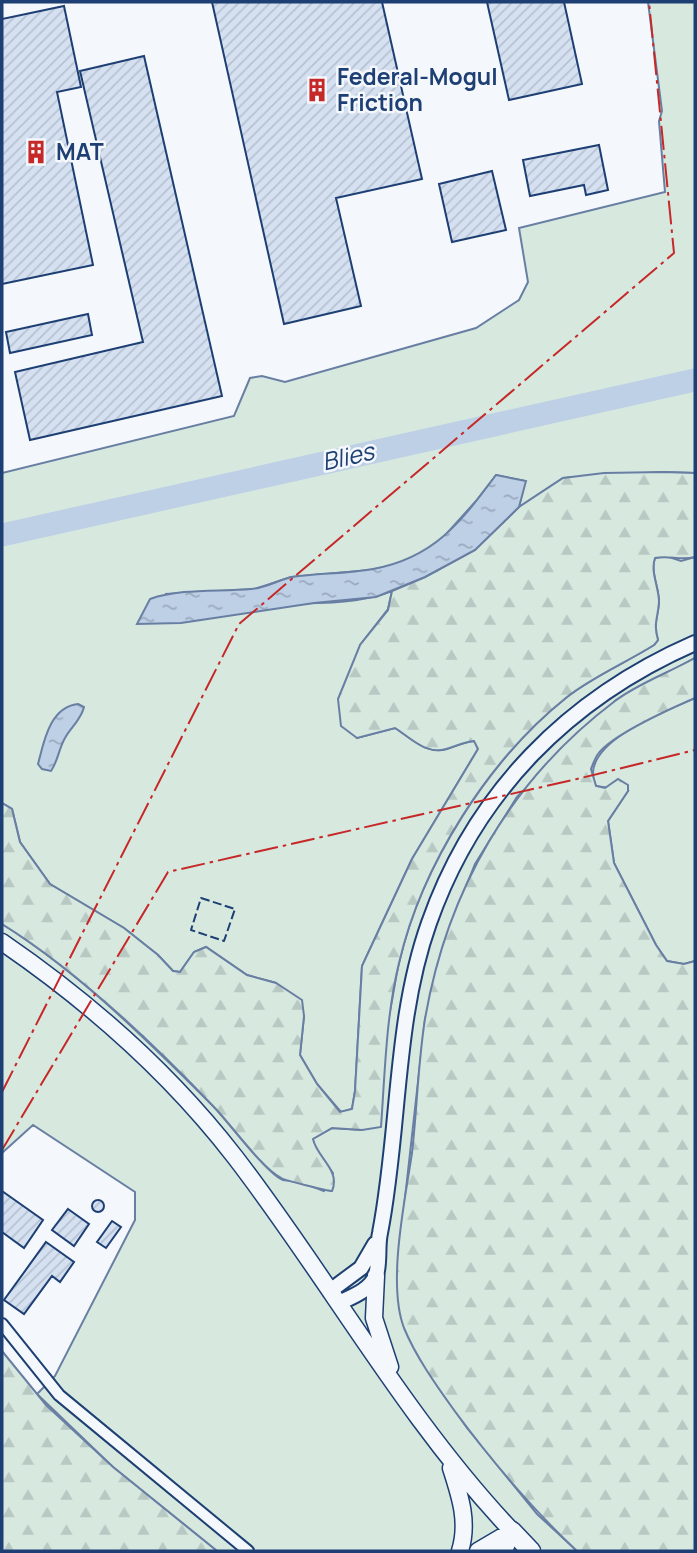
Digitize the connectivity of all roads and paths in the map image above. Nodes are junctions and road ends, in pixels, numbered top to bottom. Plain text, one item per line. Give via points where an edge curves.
1 (695, 643) edge
2 (2, 942) edge
3 (379, 1237) junction
4 (376, 1276) junction
5 (335, 1297) junction
6 (2, 1324) edge
7 (396, 1385) junction
8 (448, 1459) junction
9 (512, 1531) junction
10 (248, 1551) edge
11 (460, 1551) edge
12 (478, 1551) edge
13 (504, 1551) edge
14 (531, 1551) edge

1 - 3 street via 636,671 560,726 485,810 454,863 428,925 412,985
2 - 5 main road via 107,1023 198,1114 235,1157
3 - 4 street
3 - 5 street via 365,1263
4 - 5 street via 364,1289
4 - 7 main road via 376,1327
5 - 7 main road
6 - 10 street via 38,1371 85,1419
7 - 8 main road
8 - 9 main road
8 - 11 main road via 463,1512
9 - 12 main road
9 - 13 main road
9 - 14 main road

